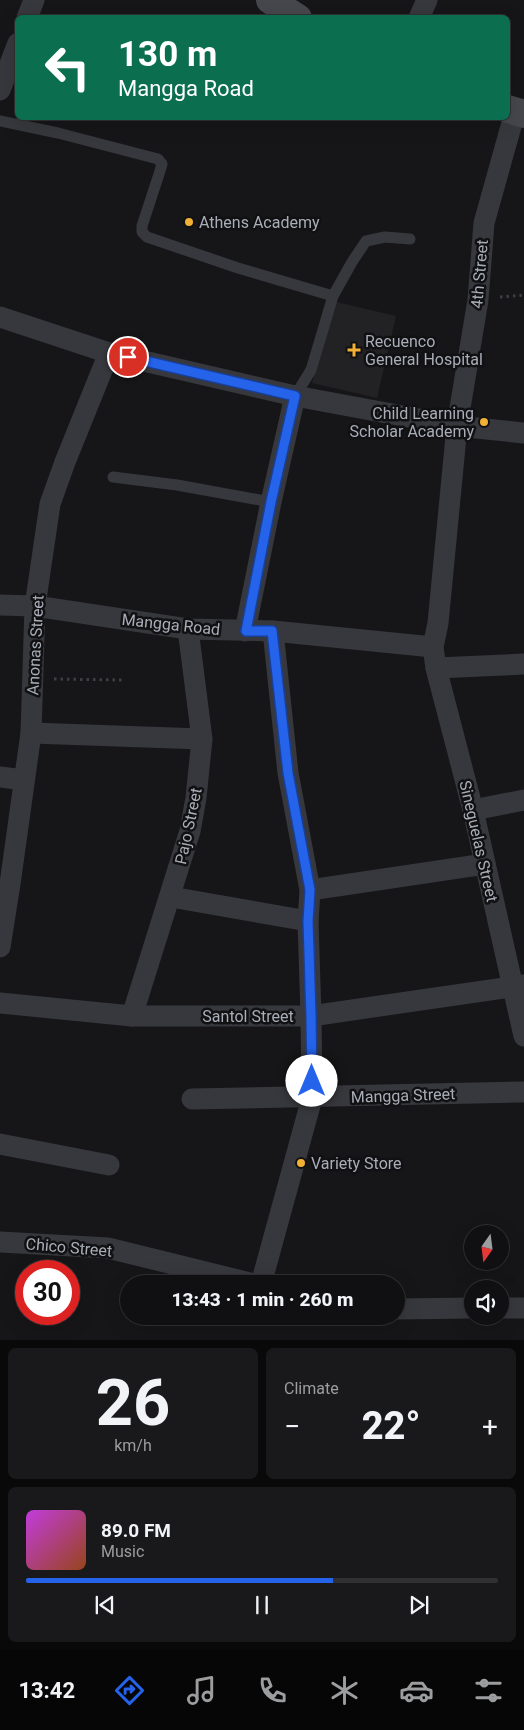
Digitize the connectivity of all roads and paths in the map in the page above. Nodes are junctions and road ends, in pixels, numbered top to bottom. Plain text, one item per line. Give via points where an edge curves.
1 (34, 0) edge
2 (270, 0) edge
3 (427, 0) edge
4 (28, 15) edge
5 (293, 15) edge
6 (420, 15) edge
7 (15, 52) edge
8 (0, 89) edge
9 (516, 112) edge
10 (0, 121) edge
11 (410, 240) dead end
12 (333, 296) junction
13 (0, 317) edge
14 (109, 353) junction
15 (295, 396) junction
16 (457, 426) junction
17 (524, 433) edge
18 (113, 477) dead end
19 (271, 502) junction
20 (0, 605) edge
21 (35, 606) junction
22 (188, 630) junction
23 (246, 631) junction
24 (272, 631) junction
25 (433, 647) junction
26 (524, 664) edge
27 (436, 668) junction
28 (33, 678) junction
29 (123, 680) dead end
30 (31, 733) junction
31 (202, 739) junction
32 (0, 777) edge
33 (24, 780) junction
34 (524, 800) edge
35 (473, 810) junction
36 (485, 864) junction
37 (310, 890) junction
38 (171, 898) junction
39 (308, 921) junction
40 (0, 948) edge
41 (518, 985) edge
42 (0, 1003) edge
43 (132, 1016) junction
44 (311, 1016) junction
45 (524, 1036) edge
46 (524, 1092) edge
47 (312, 1098) junction
48 (192, 1099) dead end
49 (0, 1144) edge
50 (109, 1164) dead end
51 (0, 1242) edge
52 (218, 1275) edge
53 (263, 1275) edge
54 (464, 1308) edge
55 (509, 1308) edge
56 (524, 1308) edge
57 (405, 1309) edge

1 - 4 street
2 - 5 main road
3 - 6 street
7 - 8 street
9 - 16 street, 4th Street via 484,222 478,300
10 - 12 lane via 158,159 162,164 142,226 147,237
11 - 12 lane via 385,237 366,241
12 - 15 lane via 311,370
13 - 14 street
14 - 15 street
14 - 21 street, Anonas Street via 50,504
15 - 16 street
15 - 19 street
16 - 17 street
16 - 25 street, 4th Street
18 - 19 lane
19 - 23 street
20 - 21 street, Mangga Road
21 - 22 street, Mangga Road
21 - 28 street, Anonas Street
22 - 23 street, Mangga Road
22 - 31 street, Pajo Street
23 - 24 street, Mangga Road
24 - 25 street, Mangga Road
24 - 37 street via 288,773
25 - 27 street, Sineguelas Street
26 - 27 street
27 - 35 street, Sineguelas Street
28 - 29 path
28 - 30 street, Anonas Street
30 - 31 street
30 - 33 street, Anonas Street
31 - 38 street, Pajo Street via 190,831
32 - 33 street
33 - 40 street, Anonas Street
34 - 35 street
35 - 36 street, Sineguelas Street
36 - 37 street
36 - 41 street, Sineguelas Street
37 - 39 street
38 - 39 street
38 - 43 street, Pajo Street
39 - 44 street
41 - 44 street, Santol Street
41 - 45 street, Sineguelas Street
42 - 43 street, Santol Street
43 - 44 street, Santol Street
44 - 47 street
46 - 47 street, Mangga Street
47 - 48 street, Mangga Street
47 - 53 street
49 - 50 street
51 - 52 street, Chico Street via 108,1248
54 - 57 street
55 - 56 street

